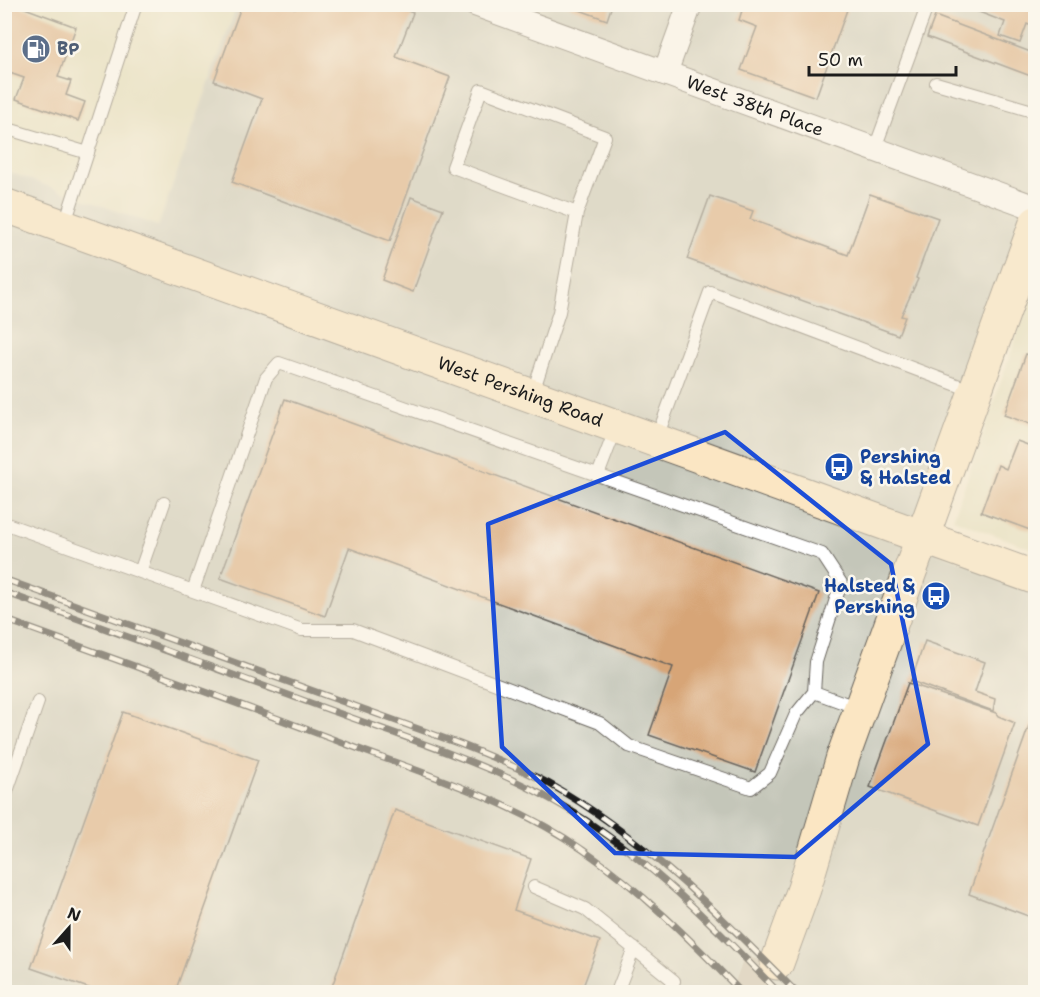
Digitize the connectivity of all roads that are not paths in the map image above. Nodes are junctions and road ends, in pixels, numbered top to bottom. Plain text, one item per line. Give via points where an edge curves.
1 (136, 4) edge
2 (475, 4) edge
3 (690, 4) edge
4 (928, 4) edge
5 (665, 73) junction
6 (936, 83) dead end
7 (1035, 112) edge
8 (4, 138) edge
9 (875, 148) junction
10 (88, 153) junction
11 (4, 205) edge
12 (1035, 208) edge
13 (577, 213) junction
14 (1035, 223) edge
15 (63, 226) junction
16 (974, 392) junction
17 (532, 396) junction
18 (616, 426) junction
19 (656, 441) junction
20 (598, 475) junction
21 (164, 503) dead end
22 (4, 523) edge
23 (921, 536) junction
24 (140, 572) junction
25 (1035, 578) edge
26 (193, 591) junction
27 (814, 692) junction
28 (38, 702) dead end
29 (861, 709) junction
30 (4, 800) edge
31 (534, 887) dead end
32 (634, 948) junction
33 (771, 957) tunnel mouth
34 (617, 993) edge
35 (670, 993) edge

1 - 10 lane
2 - 5 street, West 38th Place
3 - 5 street
4 - 9 lane
5 - 9 street, West 38th Place
6 - 7 lane
8 - 10 lane via 8,129
9 - 12 street, West 38th Place
10 - 15 lane
11 - 15 main road, West Pershing Road
13 - 13 lane via 453,167 481,90 605,137
13 - 17 lane via 559,312
14 - 16 main road
15 - 17 main road, West Pershing Road
16 - 19 lane via 710,292
16 - 23 main road
17 - 18 main road, West Pershing Road
18 - 19 main road, West Pershing Road
18 - 20 lane
19 - 23 main road, West Pershing Road
20 - 26 lane via 279,363 266,378
20 - 27 lane via 822,554 841,584 816,662
21 - 24 lane
22 - 24 lane
23 - 25 main road, West Pershing Road
23 - 29 main road
24 - 26 lane
26 - 27 lane via 302,630 353,630 600,723 630,746 751,788 770,773 796,714
27 - 29 lane
28 - 30 lane
29 - 33 main road via 828,801 804,889
31 - 32 lane via 585,909
32 - 34 lane
32 - 35 lane via 674,981

